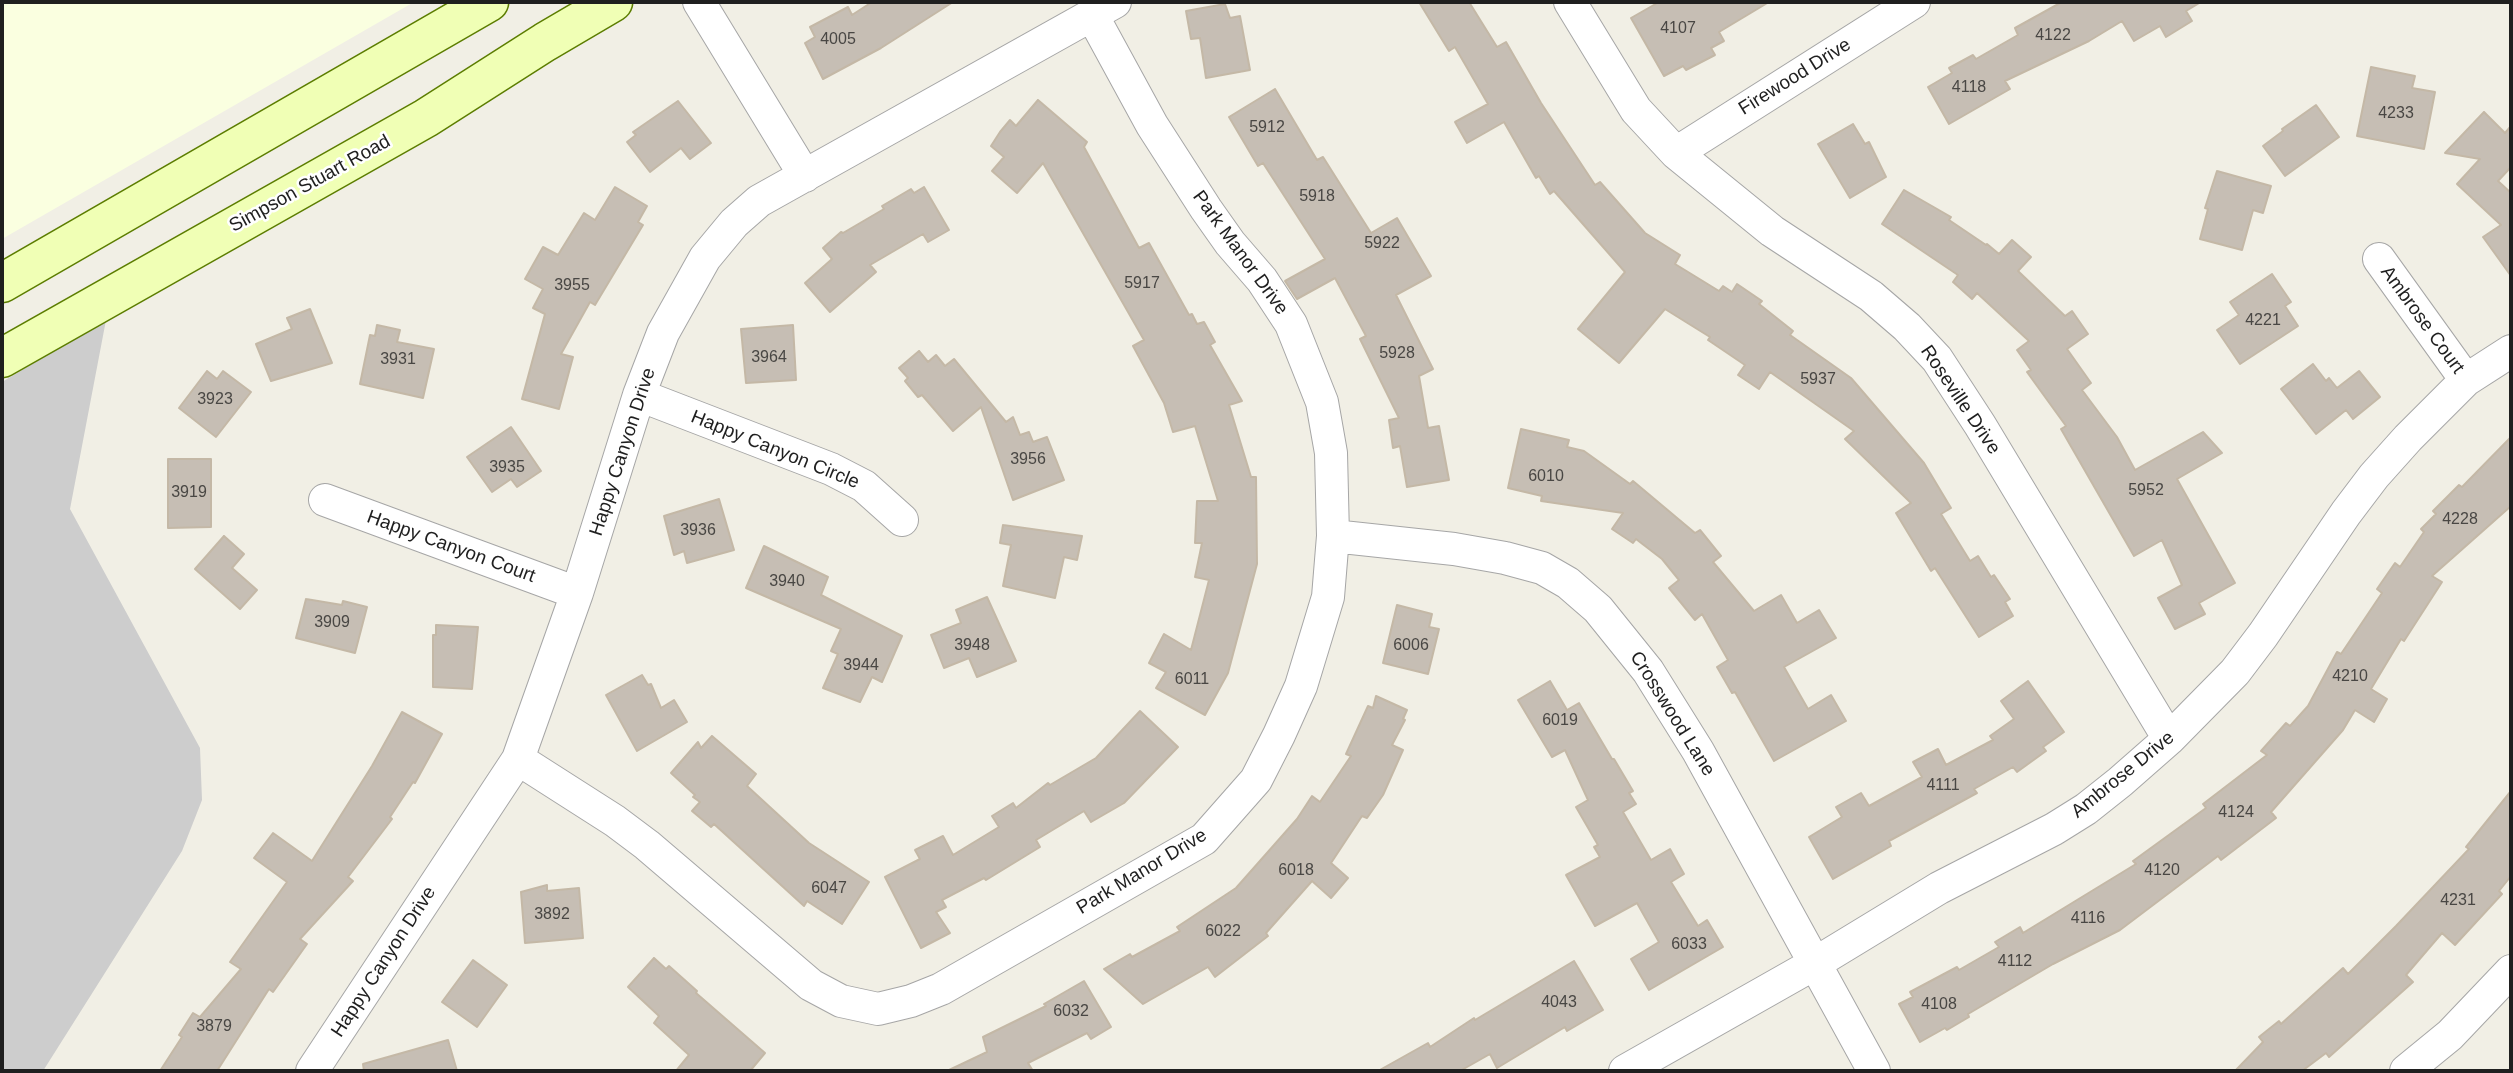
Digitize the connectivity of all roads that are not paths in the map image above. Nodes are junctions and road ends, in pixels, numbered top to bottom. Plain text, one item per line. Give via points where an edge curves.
1 (489, 2) edge
2 (613, 2) edge
3 (699, 2) edge
4 (1570, 2) edge
5 (1914, 2) edge
6 (1103, 8) edge
7 (1676, 153) junction
8 (805, 176) junction
9 (2379, 259) dead end
10 (2, 283) edge
11 (2511, 351) edge
12 (2, 358) edge
13 (2466, 380) junction
14 (639, 396) junction
15 (325, 500) dead end
16 (902, 520) dead end
17 (1334, 536) junction
18 (577, 593) junction
19 (2169, 739) junction
20 (517, 759) junction
21 (1814, 964) junction
22 (2511, 971) edge
23 (312, 1071) edge
24 (1625, 1071) edge
25 (1874, 1071) edge
26 (2406, 1071) edge

1 - 10 main road
2 - 12 main road, Simpson Stuart Road via 426,118
3 - 8 street
4 - 7 street, Roseville Drive via 1636,110
5 - 7 street, Firewood Drive
6 - 8 street, Happy Canyon Drive
6 - 17 street, Park Manor Drive via 1152,125 1206,209 1291,324 1322,402 1331,453
7 - 19 street, Roseville Drive via 1772,231 1871,296 1937,359
8 - 14 street, Happy Canyon Drive via 759,201 705,258 663,333
9 - 13 street, Ambrose Court
11 - 13 street, Ambrose Drive
13 - 19 street, Ambrose Drive via 2374,476 2235,672
14 - 16 street, Happy Canyon Circle via 831,469 864,485
14 - 18 street, Happy Canyon Drive
15 - 18 street, Happy Canyon Court
17 - 20 street, Park Manor Drive via 1328,597 1301,686 1256,780 1204,839 941,989 911,1001 878,1009 841,1001 811,985 647,845
17 - 21 street, Crosswood Lane via 1454,549 1542,568 1598,609 1648,671 1698,751
18 - 20 street, Happy Canyon Drive
19 - 21 street, Ambrose Drive via 2065,823 1939,888
20 - 23 street, Happy Canyon Drive
21 - 24 street, Ambrose Drive
21 - 25 street, Crosswood Lane
22 - 26 street via 2450,1035

